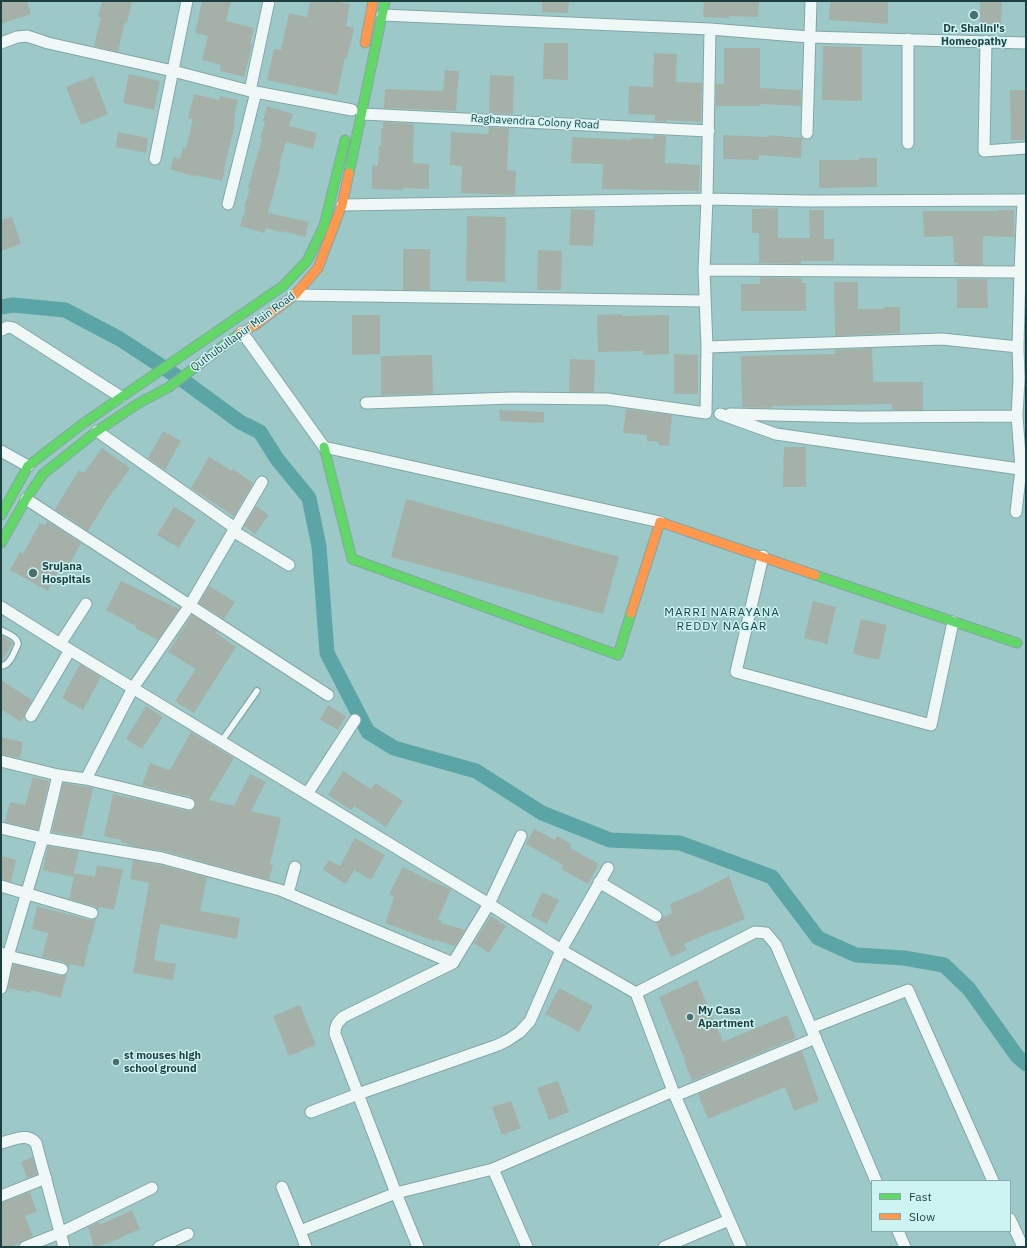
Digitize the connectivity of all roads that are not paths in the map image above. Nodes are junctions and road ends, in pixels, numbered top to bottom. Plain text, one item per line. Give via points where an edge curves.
1 (187, 1) edge
2 (269, 1) edge
3 (373, 1) edge
4 (385, 1) edge
5 (811, 1) edge
6 (382, 15) junction
7 (710, 29) junction
8 (809, 37) junction
9 (908, 39) junction
10 (986, 41) junction
11 (1, 43) edge
12 (1026, 43) edge
13 (363, 55) dead end
14 (173, 71) junction
15 (253, 92) junction
16 (355, 111) junction
17 (709, 131) junction
18 (347, 133) dead end
19 (807, 133) dead end
20 (908, 142) dead end
21 (1026, 148) edge
22 (155, 159) dead end
23 (708, 199) junction
24 (1025, 200) edge
25 (228, 204) dead end
26 (342, 205) junction
27 (704, 270) junction
28 (1020, 272) junction
29 (295, 295) junction
30 (705, 301) junction
31 (2, 330) edge
32 (242, 332) junction
33 (211, 335) junction
34 (222, 347) junction
35 (707, 347) junction
36 (1018, 347) junction
37 (1023, 379) edge
38 (125, 394) junction
39 (139, 403) junction
40 (366, 403) dead end
41 (706, 413) junction
42 (720, 414) junction
43 (1017, 416) junction
44 (97, 431) junction
45 (324, 448) junction
46 (1, 451) edge
47 (28, 466) junction
48 (1023, 469) edge
49 (262, 482) dead end
50 (26, 499) junction
51 (1016, 512) dead end
52 (1, 515) edge
53 (660, 522) junction
54 (234, 529) junction
55 (1, 543) edge
56 (763, 556) junction
57 (289, 565) dead end
58 (86, 604) dead end
59 (190, 606) junction
60 (1, 607) edge
61 (953, 622) junction
62 (1, 630) edge
63 (1017, 643) dead end
64 (60, 644) junction
65 (70, 650) junction
66 (1, 666) edge
67 (133, 688) junction
68 (257, 691) dead end
69 (328, 695) dead end
70 (31, 716) dead end
71 (355, 720) dead end
72 (222, 742) junction
73 (1, 761) edge
74 (58, 775) junction
75 (86, 779) junction
76 (307, 794) junction
77 (189, 804) dead end
78 (1, 828) edge
79 (521, 836) dead end
80 (43, 838) junction
81 (295, 867) dead end
82 (608, 868) dead end
83 (600, 882) junction
84 (1, 886) edge
85 (27, 893) junction
86 (288, 893) junction
87 (489, 904) junction
88 (92, 913) dead end
89 (656, 916) dead end
90 (561, 950) junction
91 (5, 955) edge
92 (453, 963) junction
93 (62, 969) dead end
94 (1, 988) edge
95 (636, 993) junction
96 (813, 1033) junction
97 (358, 1094) junction
98 (674, 1094) junction
99 (311, 1112) dead end
100 (1, 1143) edge
101 (493, 1169) junction
102 (46, 1178) junction
103 (876, 1180) edge
104 (993, 1180) edge
105 (282, 1186) dead end
106 (152, 1188) dead end
107 (396, 1193) junction
108 (1, 1196) edge
109 (729, 1220) junction
110 (1011, 1221) edge
111 (300, 1231) junction
112 (898, 1232) edge
113 (60, 1233) junction
114 (188, 1234) dead end
115 (25, 1247) edge
116 (64, 1247) edge
117 (159, 1247) edge
118 (306, 1247) edge
119 (418, 1247) edge
120 (527, 1247) edge
121 (664, 1247) edge
122 (741, 1247) edge
123 (904, 1247) edge
124 (1023, 1247) edge

1 - 14 street
2 - 15 street
3 - 13 main road
4 - 6 main road, Quthubullapur Main Road
5 - 8 street
6 - 7 street
6 - 16 main road, Quthubullapur Main Road
7 - 8 street
7 - 17 street
8 - 9 street
8 - 19 street
9 - 10 street
9 - 20 street
10 - 12 street
10 - 21 street via 984,151
11 - 14 street, Raghavendra Colony Road via 27,36
14 - 15 street, Raghavendra Colony Road
14 - 22 street
15 - 16 street, Raghavendra Colony Road
15 - 25 street
16 - 17 street, Raghavendra Colony Road
16 - 26 main road, Quthubullapur Main Road
17 - 23 street
18 - 33 main road, Quthubullapur Main Road via 324,226 306,262 283,286
23 - 24 street
23 - 26 street
23 - 27 street
24 - 28 street
26 - 29 main road, Quthubullapur Main Road via 318,268
27 - 28 street
27 - 30 street
28 - 36 street
29 - 30 street
29 - 32 main road, Quthubullapur Main Road
30 - 35 street
31 - 38 street via 7,326 13,328
32 - 34 main road, Quthubullapur Main Road
32 - 45 street
33 - 34 main road
33 - 38 main road, Quthubullapur Main Road
34 - 39 main road, Quthubullapur Main Road via 168,386
35 - 36 street via 942,339
35 - 41 street
36 - 37 street
37 - 43 street
38 - 39 main road
38 - 47 main road, Quthubullapur Main Road
39 - 44 main road, Quthubullapur Main Road
40 - 41 street via 512,398 607,399
41 - 42 street
42 - 43 street via 859,417
42 - 48 street via 776,434
43 - 48 street
44 - 50 main road, Quthubullapur Main Road via 43,474
44 - 54 street
45 - 53 street
45 - 53 main road via 352,559 618,655
46 - 47 street
47 - 52 main road, Quthubullapur Main Road
48 - 51 street
49 - 54 street
50 - 55 main road, Quthubullapur Main Road
50 - 59 street
53 - 56 main road
54 - 57 street
54 - 59 street
56 - 61 main road
56 - 61 street via 736,672 932,725
58 - 64 street
59 - 67 street
59 - 69 street
60 - 64 street
61 - 63 main road
62 - 66 lane via 18,641 8,664
64 - 65 street
65 - 67 street
65 - 70 street
67 - 72 street
67 - 75 street
68 - 72 lane
71 - 76 street
72 - 76 street
73 - 74 street
74 - 75 street
74 - 80 street
75 - 77 street
76 - 87 street
78 - 80 street
79 - 87 street
80 - 85 street
80 - 86 street via 162,858
81 - 86 street
82 - 83 street
83 - 89 street
83 - 90 street
84 - 85 street
85 - 88 street
85 - 91 street
86 - 92 street
87 - 90 street
87 - 92 street
90 - 95 street
90 - 97 street via 530,1021 520,1032 498,1045
91 - 93 street
91 - 94 street
92 - 97 street via 337,1023 335,1034
95 - 96 street via 755,932 766,933 776,945
95 - 98 street
96 - 98 street
96 - 103 street
96 - 104 street via 908,990
97 - 99 street
97 - 107 street
98 - 101 street
98 - 109 street
100 - 102 street via 22,1137 33,1140
101 - 107 street
101 - 120 street
102 - 108 street
102 - 113 street
105 - 111 street
106 - 113 street
107 - 111 street
107 - 119 street
109 - 121 street
109 - 122 street
110 - 124 street
111 - 118 street
112 - 123 street
113 - 115 street
113 - 116 street
114 - 117 street

